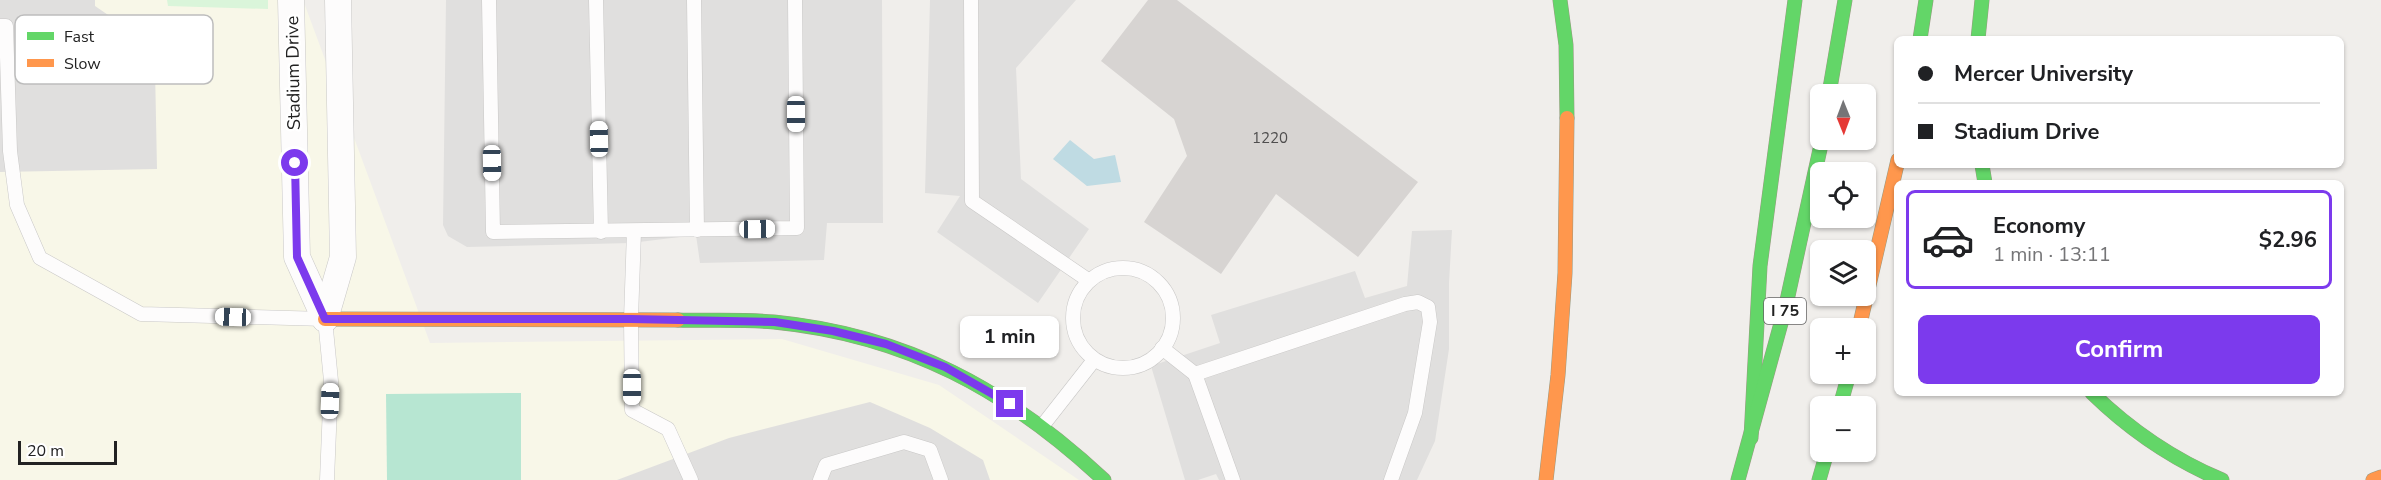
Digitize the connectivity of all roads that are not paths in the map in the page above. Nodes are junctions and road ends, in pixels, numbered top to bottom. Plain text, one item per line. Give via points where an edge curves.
1 (291, 0) edge
2 (338, 0) edge
3 (489, 0) edge
4 (596, 0) edge
5 (694, 0) edge
6 (795, 0) edge
7 (971, 0) edge
8 (1560, 0) edge
9 (1795, 0) edge
10 (1845, 0) edge
11 (1926, 0) edge
12 (1982, 0) edge
13 (0, 26) edge
14 (1920, 36) edge
15 (1978, 36) edge
16 (1831, 84) edge
17 (1820, 150) edge
18 (1896, 168) edge
19 (697, 230) junction
20 (634, 231) junction
21 (601, 232) junction
22 (1088, 280) junction
23 (1861, 318) edge
24 (325, 319) junction
25 (631, 319) junction
26 (1162, 348) junction
27 (1094, 360) junction
28 (1195, 374) junction
29 (2095, 396) edge
30 (1043, 425) junction
31 (1751, 438) junction
32 (1824, 462) edge
33 (2381, 477) edge
34 (327, 480) edge
35 (691, 480) edge
36 (820, 480) edge
37 (941, 480) edge
38 (1104, 480) edge
39 (1233, 480) edge
40 (1391, 480) edge
41 (1546, 480) edge
42 (1738, 480) edge
43 (1819, 480) edge
44 (2222, 480) edge
45 (2373, 480) edge

1 - 24 street, Stadium Drive via 297,257
2 - 24 street via 343,257
3 - 21 lane via 493,232
4 - 21 lane
5 - 19 lane
6 - 19 lane via 797,228
7 - 22 lane via 972,201
8 - 41 main road via 1568,84 1565,273
9 - 31 main road via 1760,266
10 - 16 main road
11 - 14 main road
12 - 15 main road
13 - 24 lane via 6,26 10,151 17,206 40,258 141,314
17 - 31 main road, I 75 via 1786,305
18 - 23 main road
19 - 20 lane
20 - 21 lane
20 - 25 lane
22 - 26 lane via 1106,269 1123,266 1153,277 1165,289 1172,305 1174,322
22 - 27 lane via 1077,295 1072,318 1075,336
24 - 25 main road
24 - 34 lane via 331,381
25 - 30 main road via 775,322 844,333 945,367
25 - 35 lane via 632,410 668,429
26 - 27 lane via 1157,356 1128,368
26 - 28 lane
27 - 30 lane
28 - 39 lane
28 - 40 lane via 1405,304 1418,302 1428,307 1430,322 1415,412
29 - 44 main road via 2161,452
30 - 38 main road
31 - 42 main road, I 75
32 - 43 main road
33 - 45 main road
36 - 37 lane via 825,465 904,442 930,450

